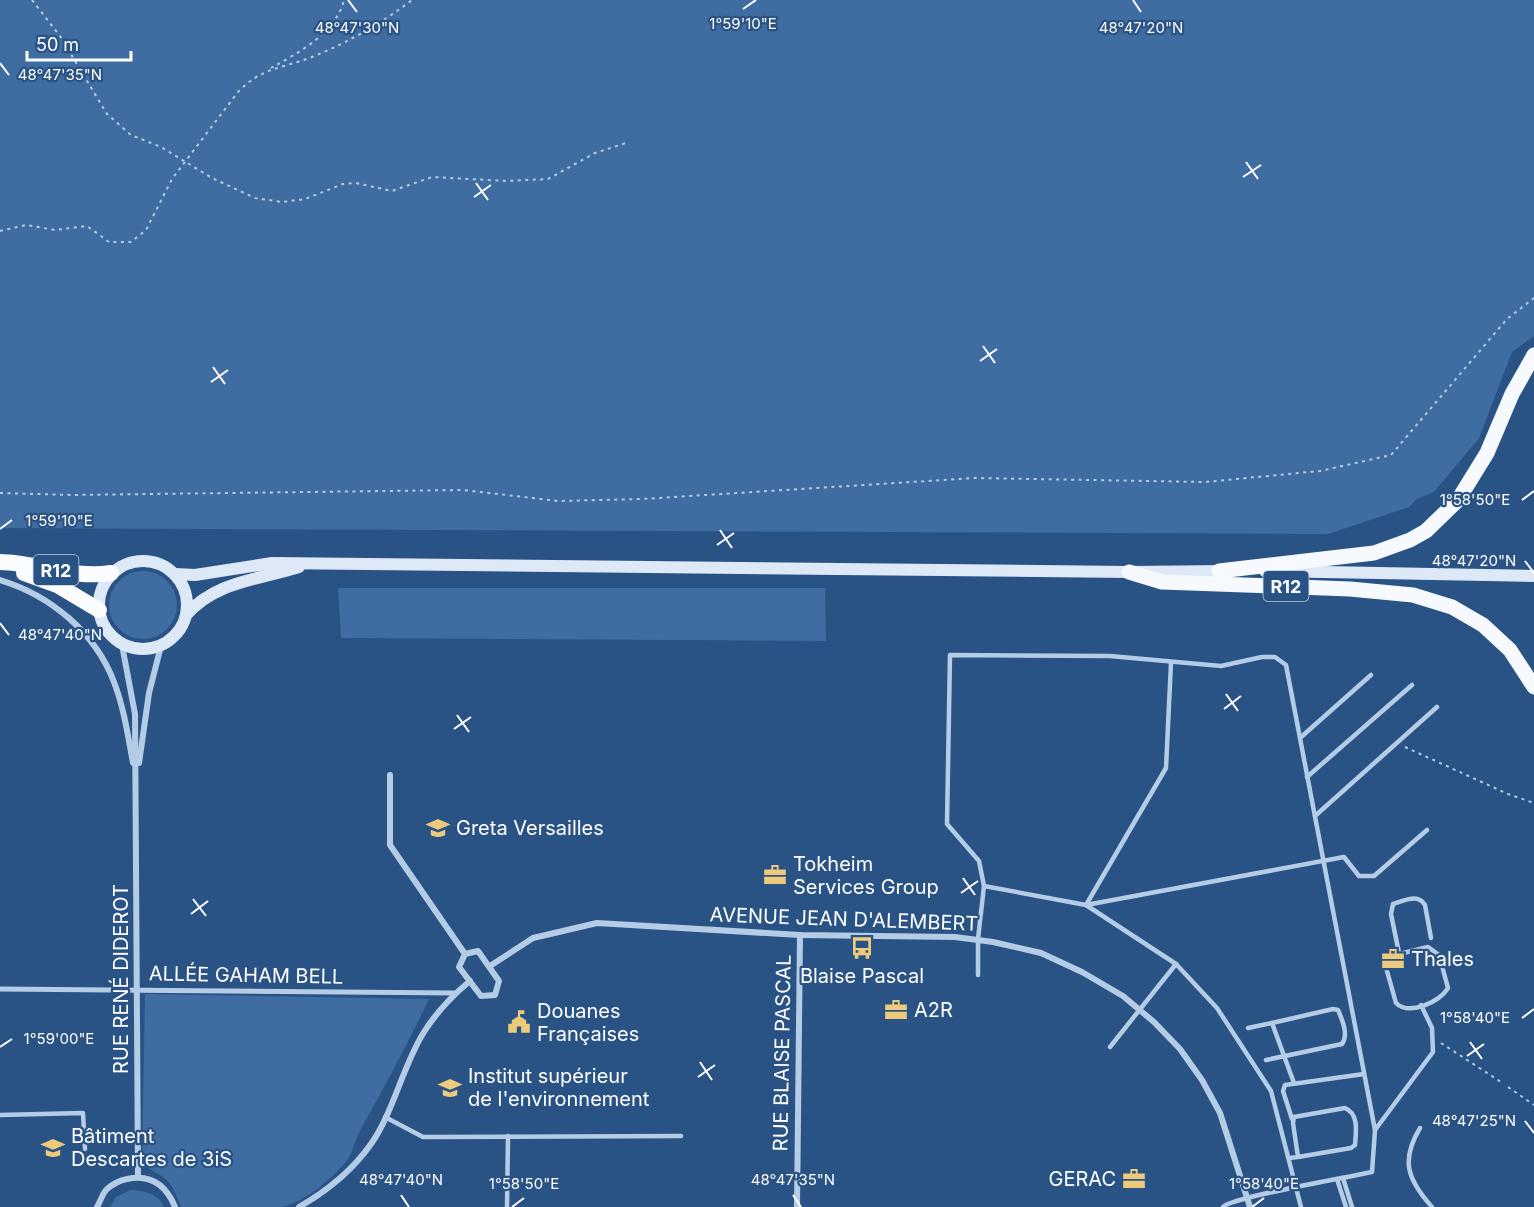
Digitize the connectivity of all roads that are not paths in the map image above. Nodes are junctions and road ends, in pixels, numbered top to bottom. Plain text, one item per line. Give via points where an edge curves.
1 (1534, 355) edge
2 (0, 564) edge
3 (308, 564) junction
4 (1219, 571) junction
5 (111, 573) junction
6 (1129, 573) junction
7 (176, 574) junction
8 (1534, 576) edge
9 (0, 579) edge
10 (99, 610) junction
11 (186, 615) junction
12 (122, 645) junction
13 (161, 646) junction
14 (1171, 663) junction
15 (1371, 675) dead end
16 (1412, 685) dead end
17 (1534, 687) edge
18 (1437, 707) dead end
19 (1300, 738) junction
20 (390, 775) dead end
21 (1308, 777) junction
22 (137, 782) junction
23 (1315, 816) junction
24 (1427, 830) dead end
25 (1323, 860) junction
26 (984, 886) junction
27 (1086, 906) junction
28 (800, 935) junction
29 (1431, 938) dead end
30 (978, 939) junction
31 (1399, 953) junction
32 (465, 954) junction
33 (1176, 964) junction
34 (490, 966) junction
35 (978, 975) dead end
36 (470, 981) junction
37 (0, 989) edge
38 (137, 989) junction
39 (455, 993) junction
40 (1421, 1005) junction
41 (1138, 1009) junction
42 (1272, 1023) junction
43 (1248, 1028) dead end
44 (1110, 1047) dead end
45 (1284, 1054) junction
46 (1266, 1060) dead end
47 (1364, 1074) junction
48 (1293, 1083) junction
49 (0, 1115) edge
50 (385, 1117) junction
51 (1292, 1119) junction
52 (1420, 1128) dead end
53 (1375, 1130) junction
54 (508, 1136) junction
55 (681, 1136) dead end
56 (85, 1149) dead end
57 (1298, 1157) junction
58 (1289, 1158) junction
59 (138, 1177) junction
60 (1340, 1179) junction
61 (1296, 1188) junction
62 (1248, 1197) junction
63 (97, 1207) edge
64 (175, 1207) edge
65 (299, 1207) edge
66 (507, 1207) edge
67 (797, 1207) edge
68 (1223, 1207) edge
69 (1250, 1207) edge
70 (1301, 1207) edge
71 (1346, 1207) edge
72 (1352, 1207) edge
73 (1432, 1207) edge

1 - 4 main road, R12 via 1487,453 1458,500 1426,531 1374,553
2 - 5 highway, R12 via 36,565 80,575
2 - 10 highway via 42,578
3 - 6 main road, R12
3 - 7 main road, R12 via 272,563 195,575
3 - 11 main road via 225,587 197,603
4 - 6 main road, R12
4 - 8 main road, R12
5 - 7 main road via 144,560
5 - 10 main road via 101,590
6 - 17 main road, R12 via 1162,582 1413,595 1452,607 1483,625 1510,650
7 - 11 main road via 187,597
9 - 22 street via 51,603 83,632 101,656 118,694
10 - 12 main road via 102,624
11 - 13 main road via 184,625
12 - 13 main road via 141,650
12 - 22 street via 135,714
13 - 22 street via 149,693
14 - 19 lane via 1221,666 1275,657 1286,665
14 - 26 lane via 1110,656 950,655 947,824 979,861
14 - 27 lane via 1166,768
15 - 19 lane
16 - 21 lane
18 - 23 lane
19 - 21 lane
20 - 32 street via 390,844
21 - 23 lane
22 - 38 street, RUE RENÉ DIDEROT
23 - 25 lane
24 - 25 lane via 1374,876 1359,876 1344,856
25 - 27 lane
25 - 47 lane
26 - 27 lane
26 - 30 lane
27 - 33 lane
28 - 30 street, AVENUE JEAN D'ALEMBERT
28 - 34 street, AVENUE JEAN D'ALEMBERT via 597,923 532,938
28 - 67 street, RUE BLAISE PASCAL
29 - 31 lane via 1422,900 1393,904 1391,914
30 - 35 lane
30 - 41 street, AVENUE JEAN D'ALEMBERT via 1041,953 1082,972
31 - 40 lane via 1387,957 1385,964 1396,1003 1407,1009
31 - 40 lane via 1428,947 1439,955 1448,988 1437,1000
32 - 34 street via 478,951
32 - 36 street via 459,967
33 - 41 lane
33 - 58 lane via 1217,1008 1271,1091
34 - 36 street via 500,981 495,995 481,996
36 - 39 street
37 - 38 street, ALLÉE GAHAM BELL
38 - 39 street, ALLÉE GAHAM BELL
38 - 59 street, RUE RENÉ DIDEROT
39 - 50 street via 424,1032
40 - 53 lane via 1432,1028 1433,1053
41 - 44 lane
41 - 62 street, AVENUE JEAN D'ALEMBERT via 1180,1049 1202,1080 1220,1113
42 - 43 lane
42 - 45 lane
42 - 45 lane via 1333,1009 1340,1013 1346,1035 1342,1044
45 - 46 lane
45 - 48 lane
47 - 48 lane
47 - 53 lane
48 - 51 lane via 1285,1085 1283,1091
49 - 56 lane via 83,1113
50 - 54 lane via 423,1137
50 - 65 street via 371,1143 344,1174
51 - 57 lane
51 - 57 lane via 1345,1108 1355,1116 1355,1145
52 - 73 lane via 1407,1154 1409,1168 1416,1187
53 - 60 lane via 1372,1172
54 - 55 lane
54 - 66 lane
57 - 58 lane
58 - 61 lane
59 - 63 street via 121,1180 107,1190
59 - 64 street via 154,1180 167,1191
60 - 61 lane
60 - 71 lane
60 - 72 lane
61 - 62 lane
61 - 70 lane
62 - 68 lane
62 - 69 street, AVENUE JEAN D'ALEMBERT

